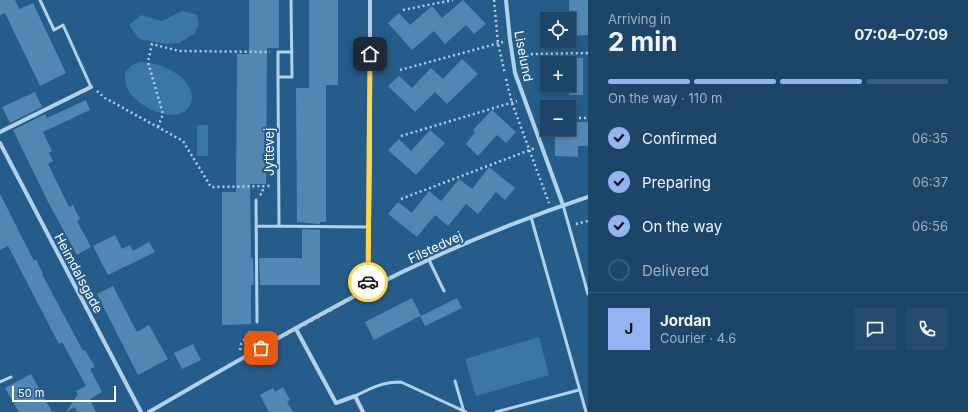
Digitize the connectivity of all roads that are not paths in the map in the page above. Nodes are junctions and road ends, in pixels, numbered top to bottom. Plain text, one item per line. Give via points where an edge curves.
1 (40, 0) edge
2 (291, 0) edge
3 (370, 0) edge
4 (506, 0) edge
5 (292, 52) junction
6 (278, 77) junction
7 (92, 87) joint
8 (0, 132) edge
9 (0, 143) edge
10 (588, 197) edge
11 (256, 200) dead end
12 (563, 205) junction
13 (531, 217) junction
14 (256, 226) junction
15 (279, 226) junction
16 (369, 226) junction
17 (429, 260) junction
18 (368, 289) junction
19 (444, 291) dead end
20 (588, 294) edge
21 (257, 322) road end
22 (296, 329) junction
23 (11, 377) dead end
24 (455, 381) dead end
25 (0, 382) edge
26 (580, 390) junction
27 (355, 396) junction
28 (141, 412) edge
29 (149, 412) edge
30 (363, 412) edge
31 (464, 412) edge
32 (496, 412) edge
33 (586, 412) edge

1 - 7 lane via 54,30 63,25
2 - 5 lane
3 - 16 street
4 - 12 street, Liselund via 515,73
5 - 6 lane, Jyttevej via 278,52
5 - 6 lane via 292,77
6 - 15 lane, Jyttevej
7 - 8 street
9 - 28 street, Heimdalsgade
10 - 12 street, Filstedvej
11 - 14 lane
12 - 13 street, Filstedvej
12 - 20 lane
13 - 17 street, Filstedvej
13 - 26 lane
14 - 15 lane
14 - 21 lane
15 - 16 lane
16 - 18 street
17 - 18 street, Filstedvej
17 - 19 lane
18 - 22 street, Filstedvej
22 - 27 street via 336,403
22 - 29 street, Filstedvej
23 - 25 lane
24 - 31 lane
26 - 32 lane
26 - 33 lane
27 - 30 street
27 - 31 lane via 378,384 401,382

